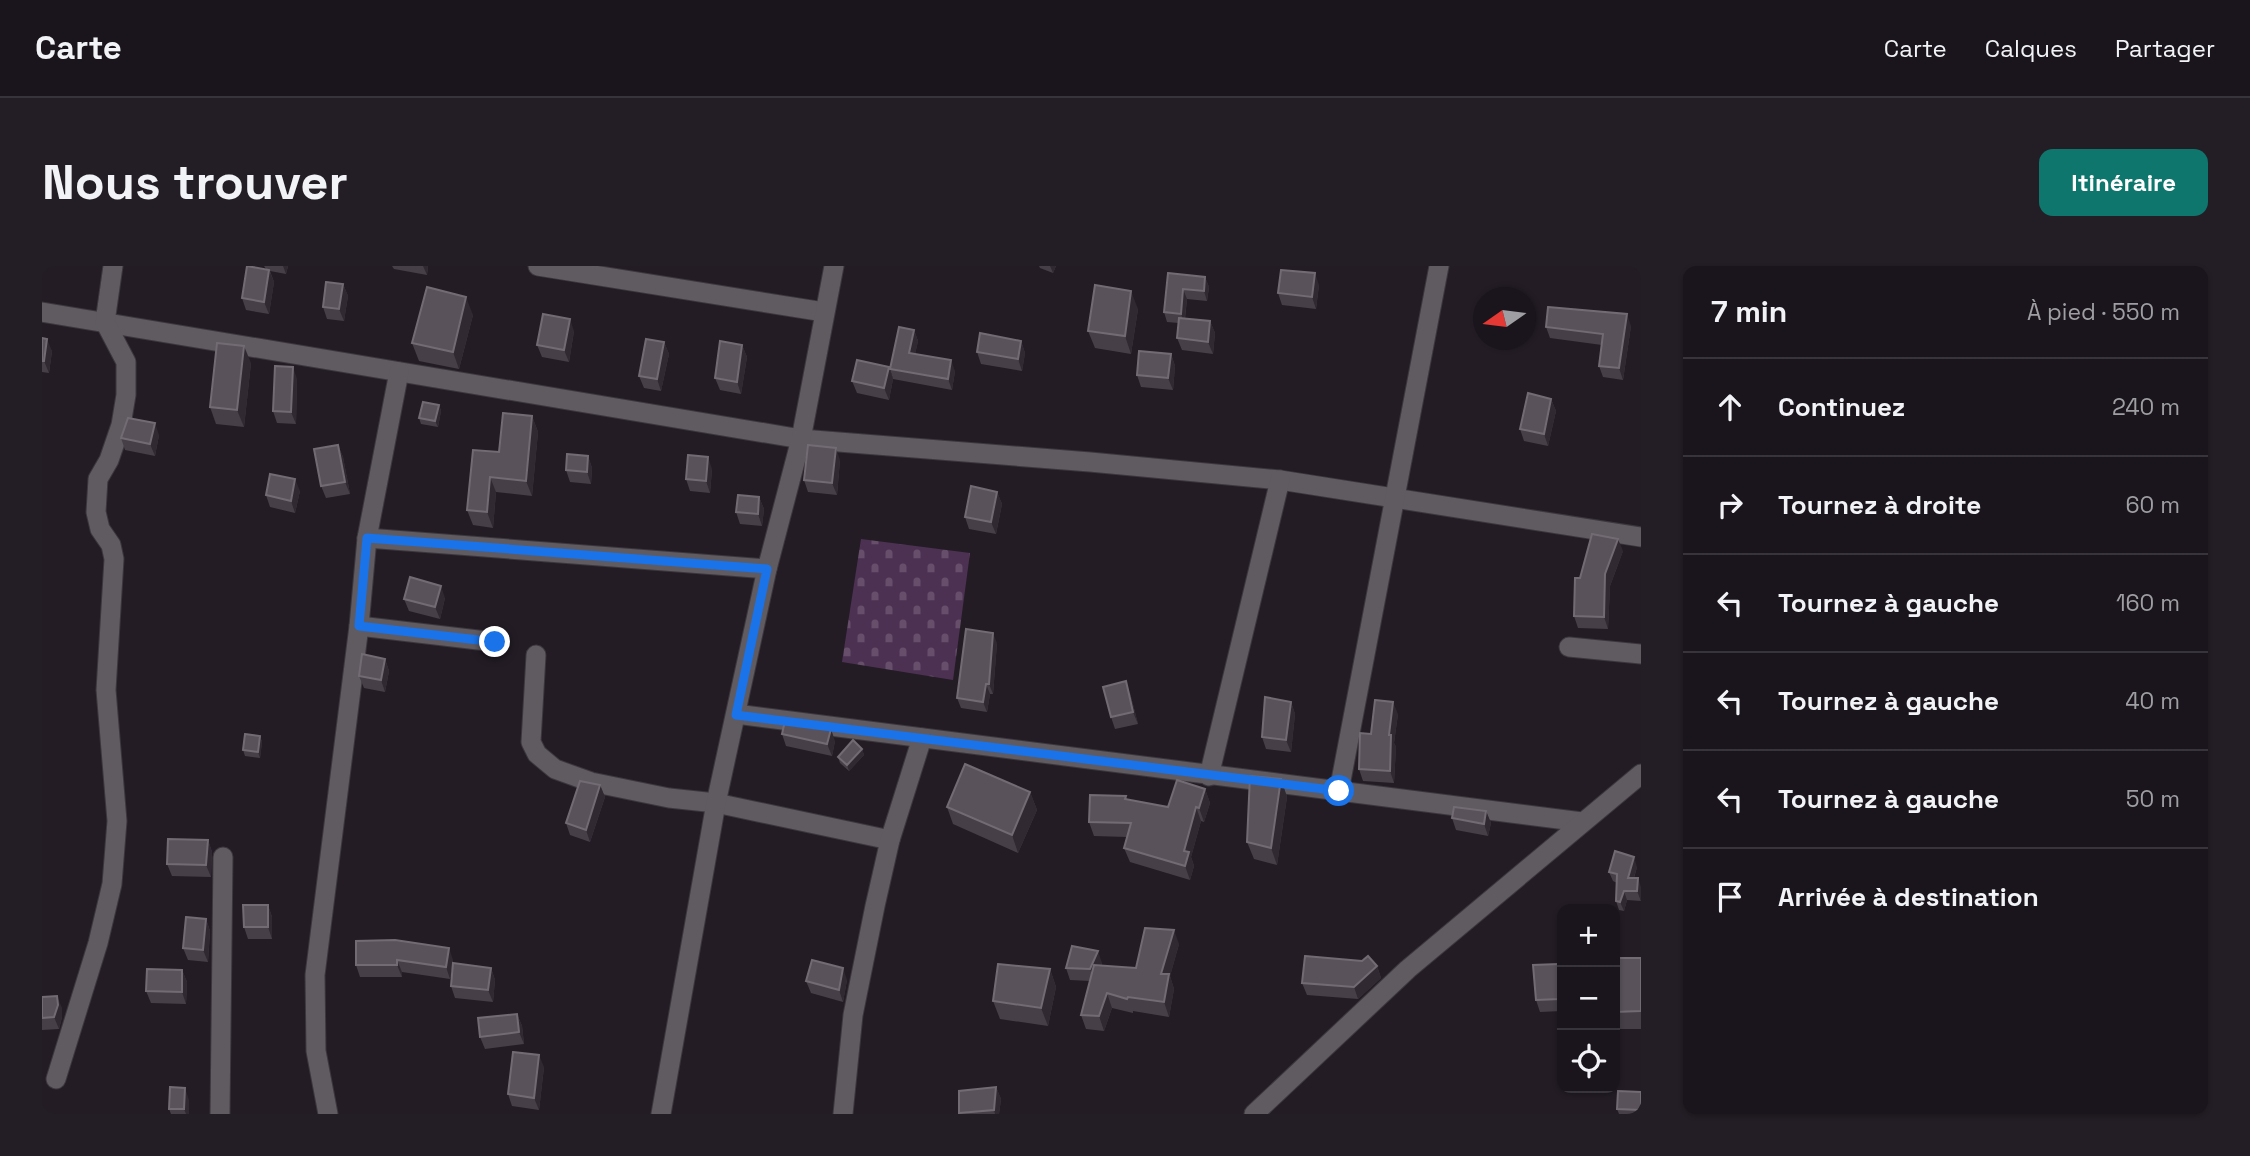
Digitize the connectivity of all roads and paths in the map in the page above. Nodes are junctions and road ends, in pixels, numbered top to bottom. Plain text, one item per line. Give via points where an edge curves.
1 (113, 266) edge
2 (538, 266) edge
3 (834, 266) edge
4 (1439, 266) edge
5 (42, 312) edge
6 (824, 312) junction
7 (105, 322) junction
8 (399, 372) junction
9 (800, 439) junction
10 (1280, 480) junction
11 (1395, 498) junction
12 (1641, 537) edge
13 (367, 538) junction
14 (767, 569) junction
15 (359, 626) junction
16 (495, 642) dead end
17 (1569, 647) dead end
18 (1641, 654) edge
19 (537, 655) dead end
20 (736, 715) junction
21 (922, 738) junction
22 (1641, 774) edge
23 (1209, 776) junction
24 (1339, 791) junction
25 (716, 803) junction
26 (1583, 822) junction
27 (890, 840) junction
28 (223, 857) dead end
29 (57, 1079) dead end
30 (220, 1114) edge
31 (328, 1114) edge
32 (661, 1114) edge
33 (843, 1114) edge
34 (1254, 1114) edge

1 - 7 street
2 - 6 street
3 - 6 street
4 - 11 street
5 - 7 street
6 - 9 street
7 - 8 street
7 - 29 street via 126,362 121,425 98,479 96,512 114,559 106,690 117,821 112,884
8 - 9 street
8 - 13 street
9 - 10 street
9 - 14 street
10 - 11 street
10 - 23 street
11 - 12 street
11 - 24 street
13 - 14 street
13 - 15 street
14 - 20 street
15 - 16 street
15 - 31 street via 315,975 316,1051
17 - 18 street
19 - 25 street via 531,742 555,769 591,782
20 - 21 street
20 - 25 street
21 - 23 street
21 - 27 street
22 - 26 street
23 - 24 street
24 - 26 street
25 - 27 street
25 - 32 street
26 - 34 street via 1408,969
27 - 33 street via 853,1014
28 - 30 street

